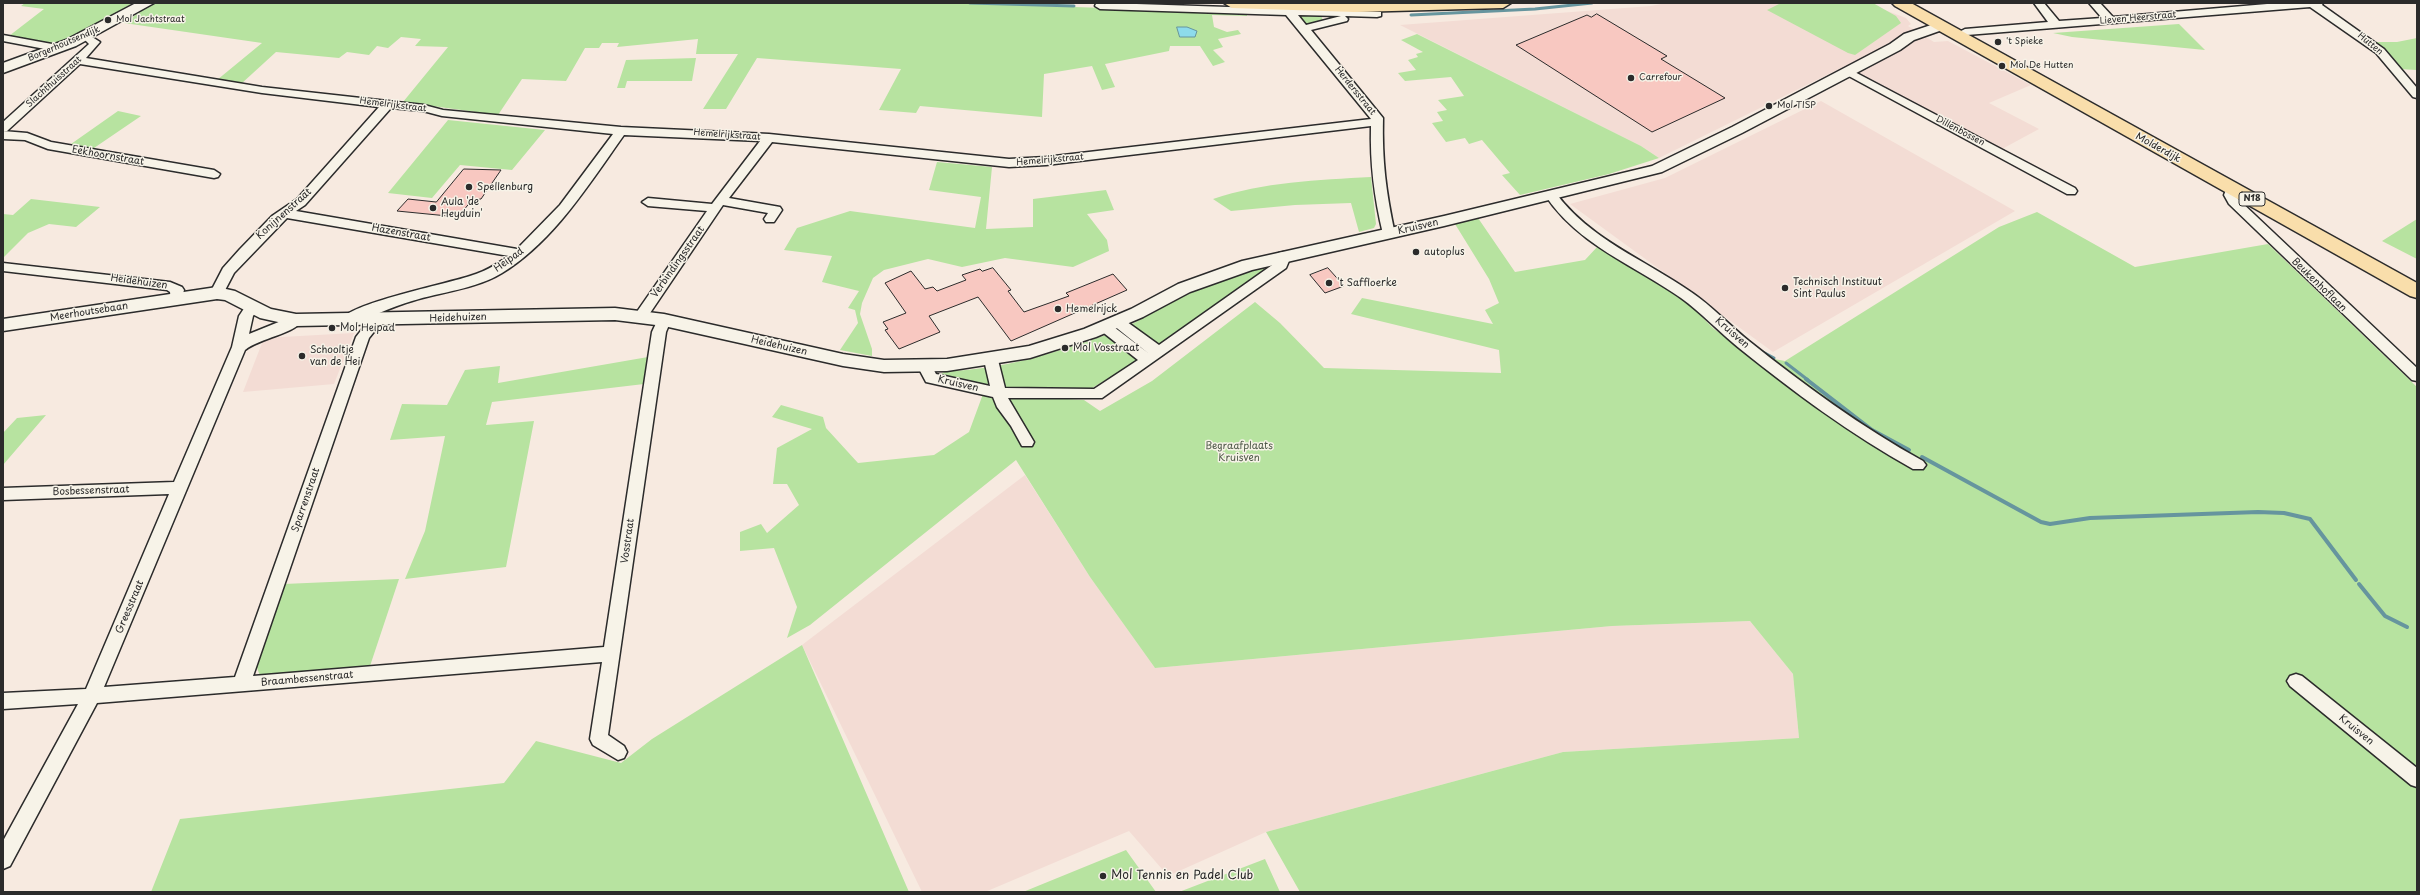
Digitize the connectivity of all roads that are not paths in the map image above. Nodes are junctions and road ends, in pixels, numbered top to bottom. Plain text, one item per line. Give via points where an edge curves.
1 (138, 3) edge
2 (146, 3) edge
3 (1232, 3) edge
4 (1503, 3) edge
5 (1900, 3) edge
6 (2039, 3) edge
7 (2094, 3) edge
8 (2226, 3) edge
9 (2316, 3) edge
10 (1100, 6) dead end
11 (2236, 10) junction
12 (1290, 12) junction
13 (1356, 14) junction
14 (1377, 14) dead end
15 (123, 16) junction
16 (2111, 21) junction
17 (2056, 25) junction
18 (1940, 26) junction
19 (1304, 29) junction
20 (1958, 35) junction
21 (86, 36) junction
22 (3, 38) edge
23 (53, 50) junction
24 (79, 60) junction
25 (3, 68) edge
26 (1849, 72) junction
27 (2417, 95) edge
28 (388, 104) junction
29 (1377, 122) junction
30 (3, 128) edge
31 (621, 131) junction
32 (3, 135) edge
33 (769, 138) junction
34 (214, 174) dead end
35 (2232, 188) junction
36 (2071, 191) dead end
37 (1551, 195) junction
38 (648, 202) dead end
39 (718, 205) junction
40 (283, 213) junction
41 (770, 220) dead end
42 (1389, 234) junction
43 (519, 254) junction
44 (1284, 256) junction
45 (3, 266) edge
46 (2417, 291) edge
47 (217, 293) junction
48 (176, 298) junction
49 (252, 307) junction
50 (640, 316) junction
51 (378, 318) junction
52 (349, 319) junction
53 (296, 320) junction
54 (664, 320) junction
55 (3, 325) edge
56 (1112, 325) junction
57 (239, 347) junction
58 (1153, 356) junction
59 (991, 360) junction
60 (925, 367) junction
61 (2417, 376) edge
62 (998, 393) junction
63 (1027, 442) dead end
64 (1918, 465) dead end
65 (179, 488) junction
66 (3, 494) edge
67 (611, 654) junction
68 (2296, 681) dead end
69 (241, 684) junction
70 (92, 696) junction
71 (3, 701) edge
72 (618, 752) dead end
73 (2417, 779) edge
74 (3, 860) edge

1 - 15 main road, Borgerhoutsendijk
2 - 15 main road, Borgerhoutsendijk
3 - 4 main road via 1355,7
5 - 18 main road, Molderdijk / N18
6 - 17 street
7 - 16 street
8 - 11 street
9 - 11 street, Lieven Heerstraat
9 - 27 street, Hutten via 2380,51
10 - 12 street
11 - 16 street, Lieven Heerstraat
12 - 13 street
12 - 19 street, Herdersstraat
13 - 14 street
13 - 19 street
15 - 21 main road, Borgerhoutsendijk
16 - 17 street, Lieven Heerstraat
17 - 20 street, Lieven Heerstraat via 1965,32
18 - 20 main road, Molderdijk / N18
18 - 26 street, Kruisven via 1940,30 1935,34 1894,48
19 - 29 street, Herdersstraat
20 - 35 main road, Molderdijk / N18
21 - 23 main road, Borgerhoutsendijk
21 - 24 street, Slachthuisstraat via 95,42
22 - 23 street via 48,46
23 - 25 main road, Borgerhoutsendijk
24 - 28 street, Hemelrijkstraat via 262,90
24 - 30 street, Slachthuisstraat
26 - 36 street, Dillenbossen
26 - 37 street, Kruisven via 1671,163 1644,173
28 - 31 street, Hemelrijkstraat via 442,113
28 - 40 street, Konijnenstraat via 301,202
29 - 33 street, Hemelrijkstraat via 1046,162 1009,163
29 - 42 street, Herdersstraat via 1377,167
31 - 33 street, Hemelrijkstraat
31 - 43 street, Heipad via 568,204
32 - 34 street, Eekhoornstraat via 27,137 48,145
33 - 39 street, Verbindingsstraat
35 - 46 main road, Molderdijk / N18
35 - 61 street, Beukenhoflaan via 2230,195 2233,201
37 - 42 street, Kruisven
37 - 64 street, Kruisven via 1572,220 1591,236 1702,306 1741,342 1823,404 1880,445
38 - 39 street
39 - 41 street via 776,210
39 - 50 street, Verbindingsstraat
40 - 43 street, Hazenstraat
40 - 47 street, Konijnenstraat via 235,263
42 - 44 street, Kruisven
43 - 52 street, Heipad via 496,271 474,280 385,304
44 - 56 street, Kruisven via 1213,276
44 - 58 street, Kruisven via 1281,265
45 - 48 street, Heidehuizen via 170,286 177,290
47 - 48 street, Heidehuizen
47 - 49 street, Heidehuizen via 229,295
48 - 55 street, Meerhoutsebaan
49 - 53 street, Heidehuizen via 273,316
49 - 57 street, Greesstraat via 246,316
50 - 51 street, Heidehuizen via 588,314
50 - 54 street, Heidehuizen
51 - 52 street, Heidehuizen
51 - 69 street, Sparrenstraat via 363,337
52 - 53 street, Heidehuizen
53 - 57 street via 284,328 257,334
54 - 60 street, Heidehuizen via 865,364
54 - 67 street, Vosstraat via 658,340
56 - 58 street
56 - 59 street, Kruisven via 1057,344
57 - 65 street, Greesstraat
58 - 62 street, Kruisven via 1096,394
59 - 60 street, Kruisven
59 - 62 street
60 - 62 street, Kruisven via 931,378
62 - 63 street
65 - 66 street, Bosbessenstraat
65 - 70 street, Greesstraat
67 - 69 street, Braambessenstraat
67 - 72 street, Vosstraat via 599,738
68 - 73 street, Kruisven
69 - 70 street, Braambessenstraat
70 - 71 street, Braambessenstraat
70 - 74 street, Greesstraat

